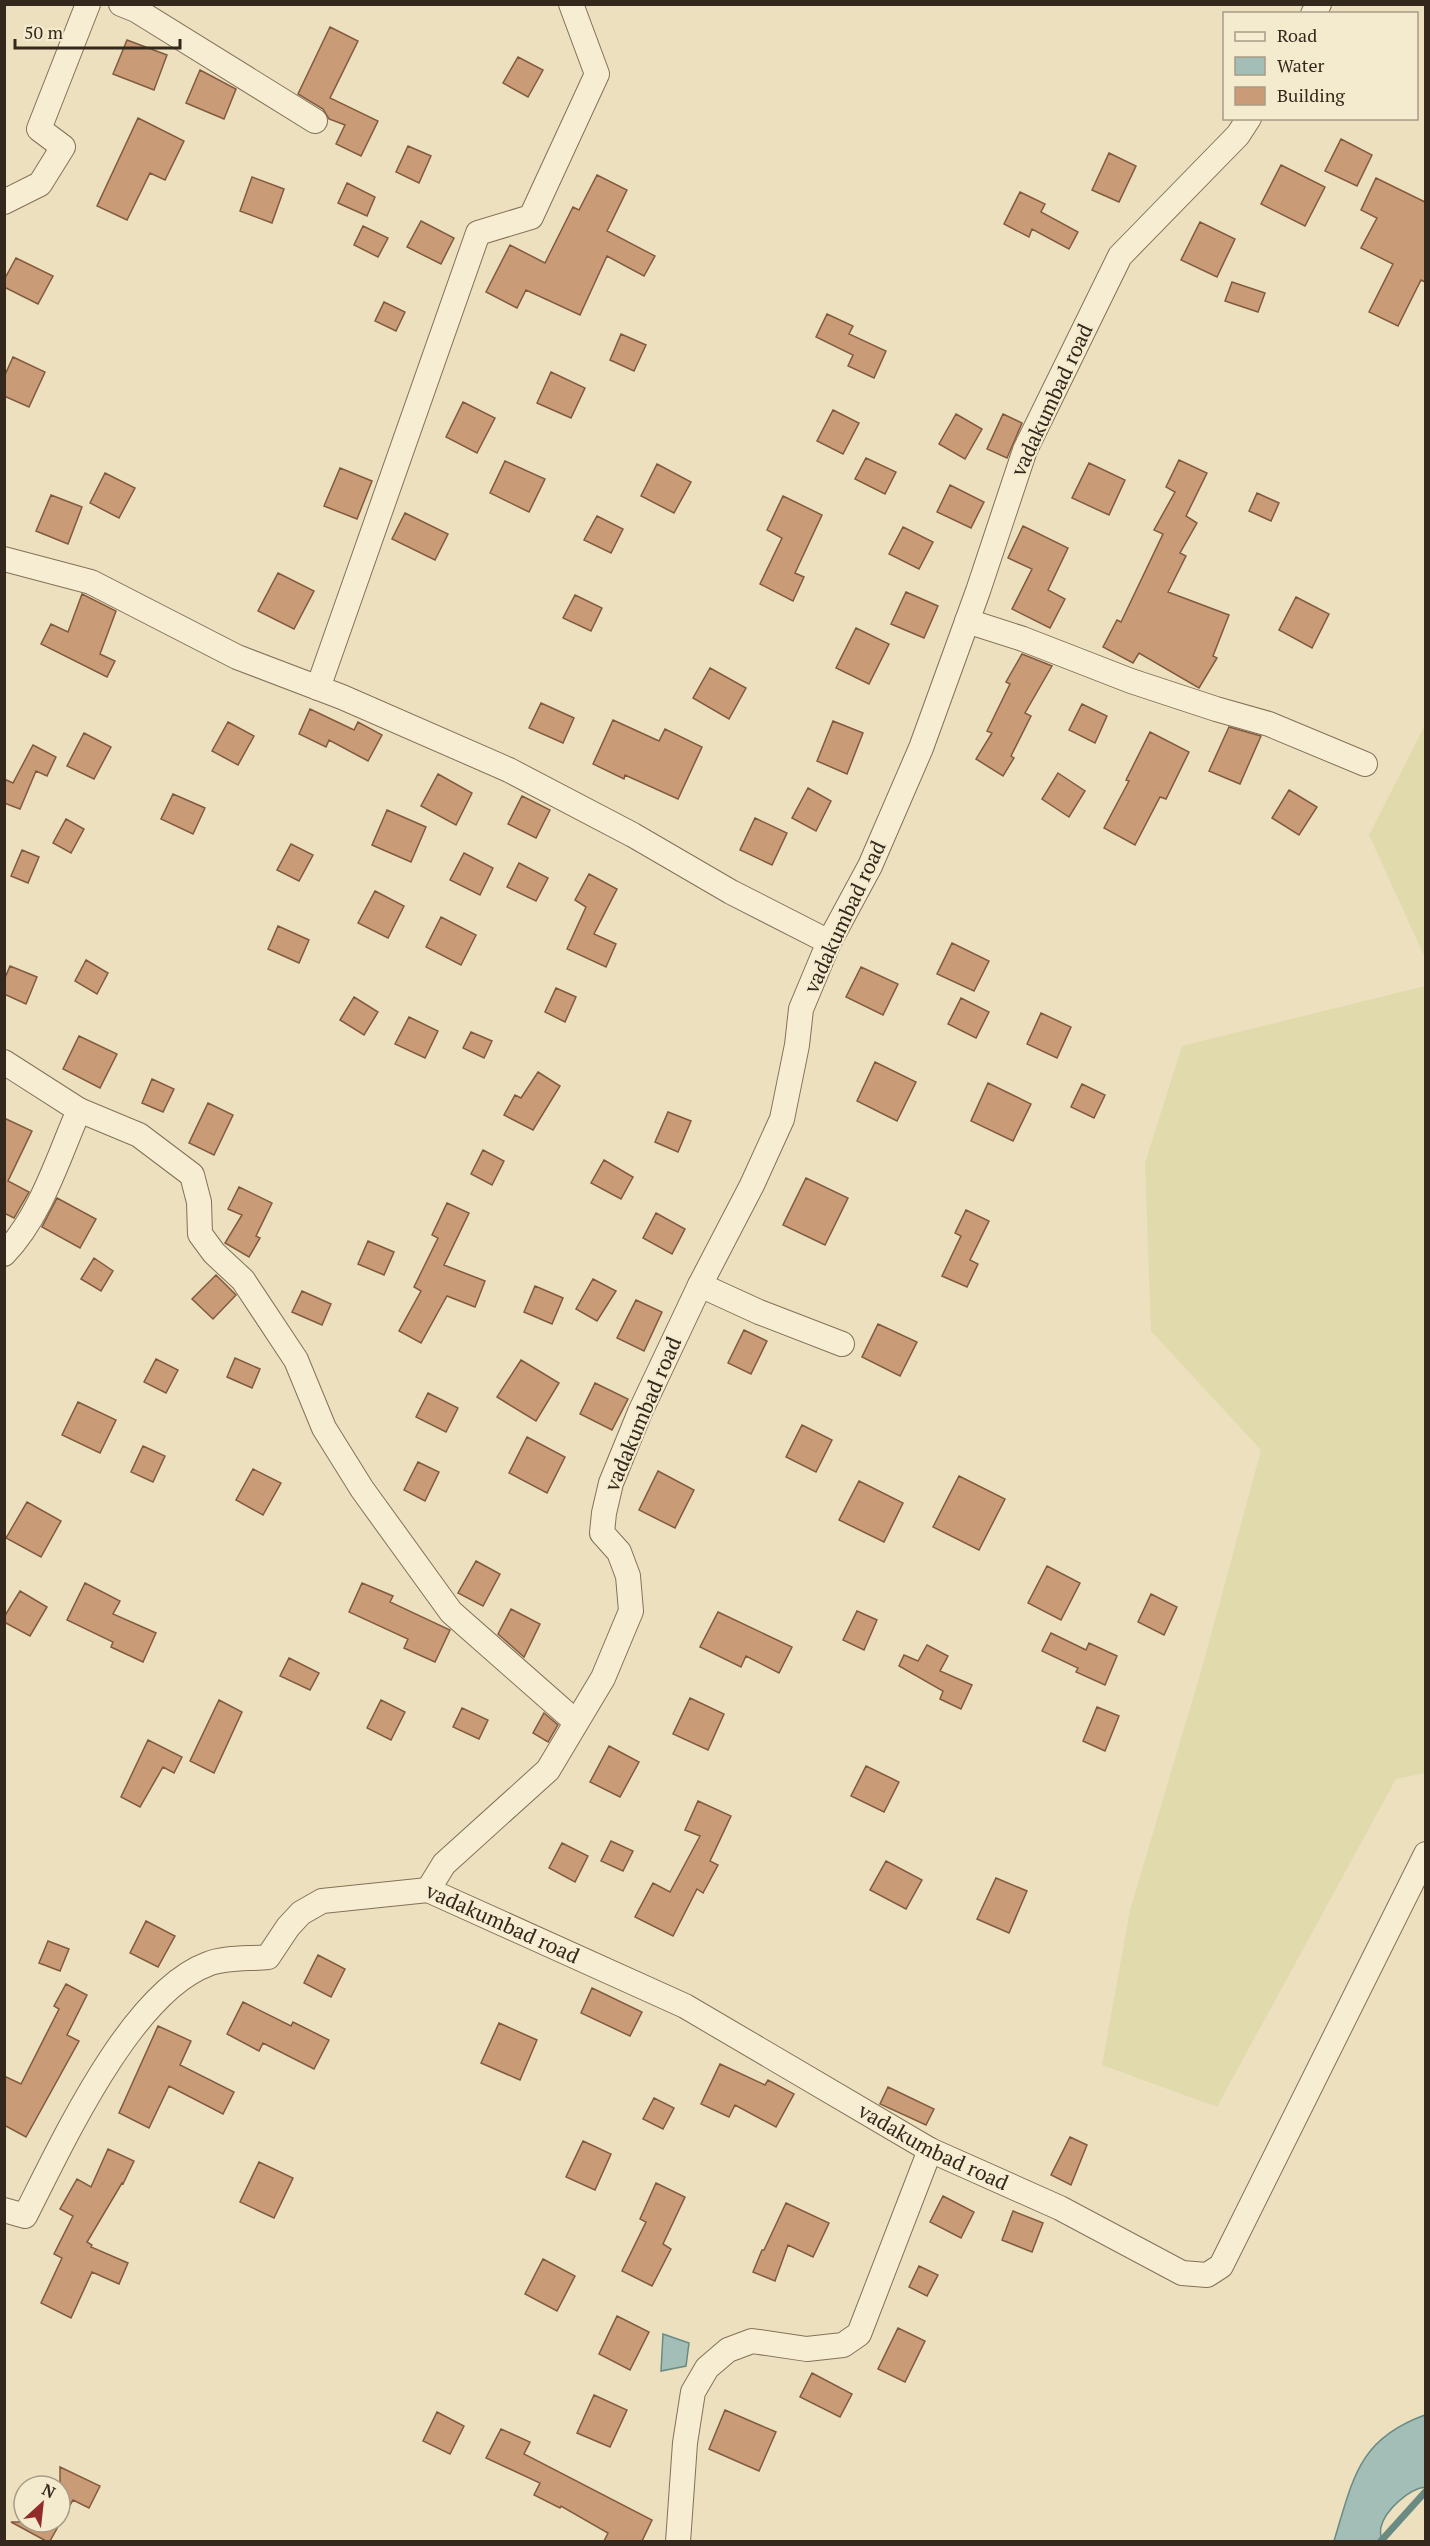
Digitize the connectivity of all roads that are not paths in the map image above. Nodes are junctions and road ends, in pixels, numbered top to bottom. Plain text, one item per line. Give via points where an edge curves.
1 (87, 4) edge
2 (121, 4) edge
3 (571, 4) edge
4 (1248, 120) edge
5 (315, 121) dead end
6 (4, 202) edge
7 (4, 560) edge
8 (967, 621) junction
9 (318, 688) junction
10 (1365, 764) dead end
11 (830, 942) junction
12 (4, 1062) edge
13 (79, 1110) junction
14 (4, 1254) edge
15 (700, 1285) junction
16 (842, 1344) dead end
17 (576, 1722) junction
18 (1425, 1854) edge
19 (428, 1890) junction
20 (930, 2150) junction
21 (4, 2210) edge
22 (678, 2541) edge

1 - 6 street via 39,129 63,147 40,184
2 - 5 street
3 - 9 street via 597,74 531,217 478,233
4 - 8 street, vadakumbad road via 1238,135 1120,256 1025,450
7 - 9 street via 92,582 237,657
8 - 10 street via 1131,681 1269,724
8 - 11 street, vadakumbad road via 921,748 870,866
9 - 11 street via 509,770
11 - 15 street, vadakumbad road via 801,1009 782,1119
12 - 13 street
13 - 14 street via 40,1200 15,1244
13 - 17 street via 139,1135 192,1175 199,1202 200,1234 243,1280 296,1360 324,1428 362,1489 451,1612
15 - 16 street
15 - 17 street, vadakumbad road via 610,1483 602,1533 619,1552 628,1576 632,1611 603,1678
17 - 19 street, vadakumbad road via 548,1770 444,1864
18 - 20 street, vadakumbad road via 1221,2266 1207,2275 1182,2273 1060,2208
19 - 20 street, vadakumbad road via 685,2006
19 - 21 street via 322,1901 301,1913 267,1957 210,1963 179,1979 148,2009 87,2095 25,2216
20 - 22 street via 859,2334 843,2345 807,2349 752,2341 728,2350 707,2368 693,2392

